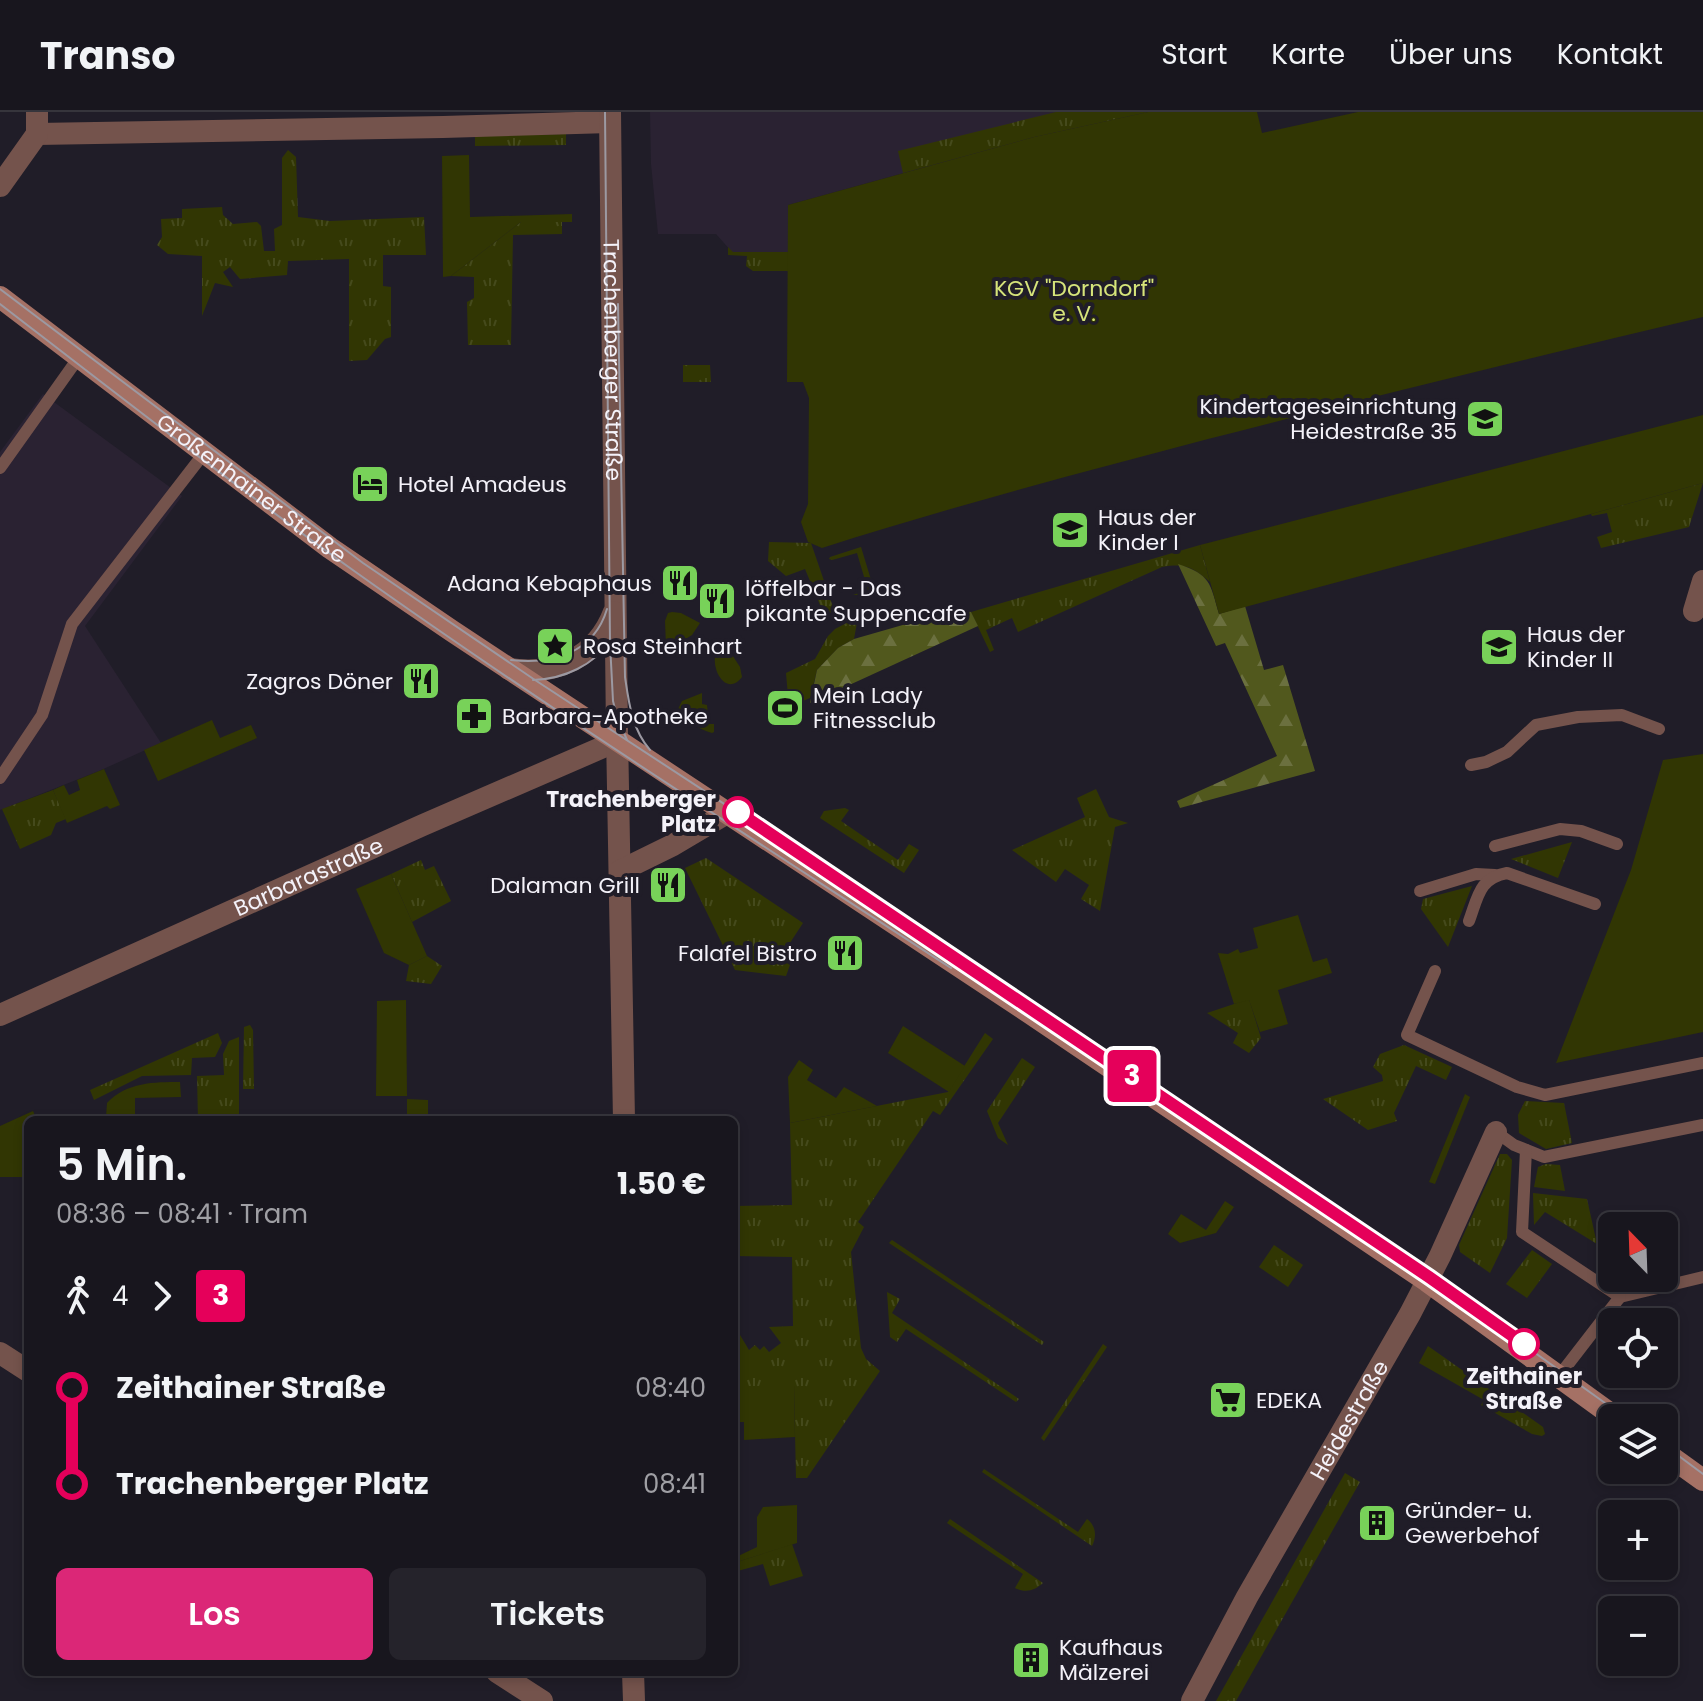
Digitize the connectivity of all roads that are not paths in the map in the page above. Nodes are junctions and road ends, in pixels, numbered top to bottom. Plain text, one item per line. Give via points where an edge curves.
1 (610, 117) edge
2 (443, 119) edge
3 (374, 120) edge
4 (37, 123) edge
5 (624, 146) dead end
6 (0, 186) edge
7 (0, 297) edge
8 (79, 357) junction
9 (205, 452) junction
10 (0, 468) edge
11 (1703, 581) edge
12 (616, 607) junction
13 (1694, 611) dead end
14 (509, 669) junction
15 (1659, 729) dead end
16 (617, 741) junction
17 (1471, 765) dead end
18 (0, 778) edge
19 (727, 813) junction
20 (1617, 844) dead end
21 (1495, 846) dead end
22 (620, 871) junction
23 (1495, 875) junction
24 (1420, 891) dead end
25 (1595, 904) dead end
26 (1469, 921) dead end
27 (1435, 971) dead end
28 (0, 1015) edge
29 (1703, 1063) edge
30 (624, 1116) edge
31 (1703, 1125) edge
32 (1496, 1132) joint
33 (1526, 1150) junction
34 (1703, 1277) edge
35 (1427, 1281) junction
36 (1620, 1297) junction
37 (0, 1353) edge
38 (24, 1368) edge
39 (1559, 1376) junction
40 (1598, 1405) edge
41 (1678, 1462) edge
42 (1703, 1480) edge
43 (503, 1676) edge
44 (633, 1676) edge
45 (542, 1701) edge
46 (634, 1701) edge
47 (1192, 1701) edge

1 - 2 street
1 - 5 lane
1 - 12 street, Trachenberger Straße
2 - 3 street
3 - 4 street
4 - 6 street
7 - 8 main road, Großenhainer Straße
8 - 9 main road, Großenhainer Straße
8 - 10 lane
9 - 14 main road, Großenhainer Straße via 330,548
9 - 18 lane via 72,624 42,715
11 - 13 street
12 - 14 street via 588,651 556,666
12 - 16 street
14 - 16 main road
15 - 17 lane via 1622,715 1536,725 1507,752
16 - 19 main road
16 - 22 street
16 - 28 street, Barbarastraße
19 - 22 street
19 - 35 main road
20 - 21 lane via 1560,829
22 - 30 street
23 - 24 lane via 1476,874
23 - 25 lane via 1507,873
23 - 26 lane via 1482,884
27 - 29 lane via 1407,1035 1517,1087 1545,1095
31 - 33 lane via 1544,1157
32 - 33 lane
32 - 35 street, Heidestraße
33 - 36 lane via 1522,1232
34 - 36 lane
35 - 39 main road
35 - 47 street, Heidestraße
36 - 39 lane
37 - 38 street
39 - 40 main road
41 - 42 main road
43 - 45 street
44 - 46 street

